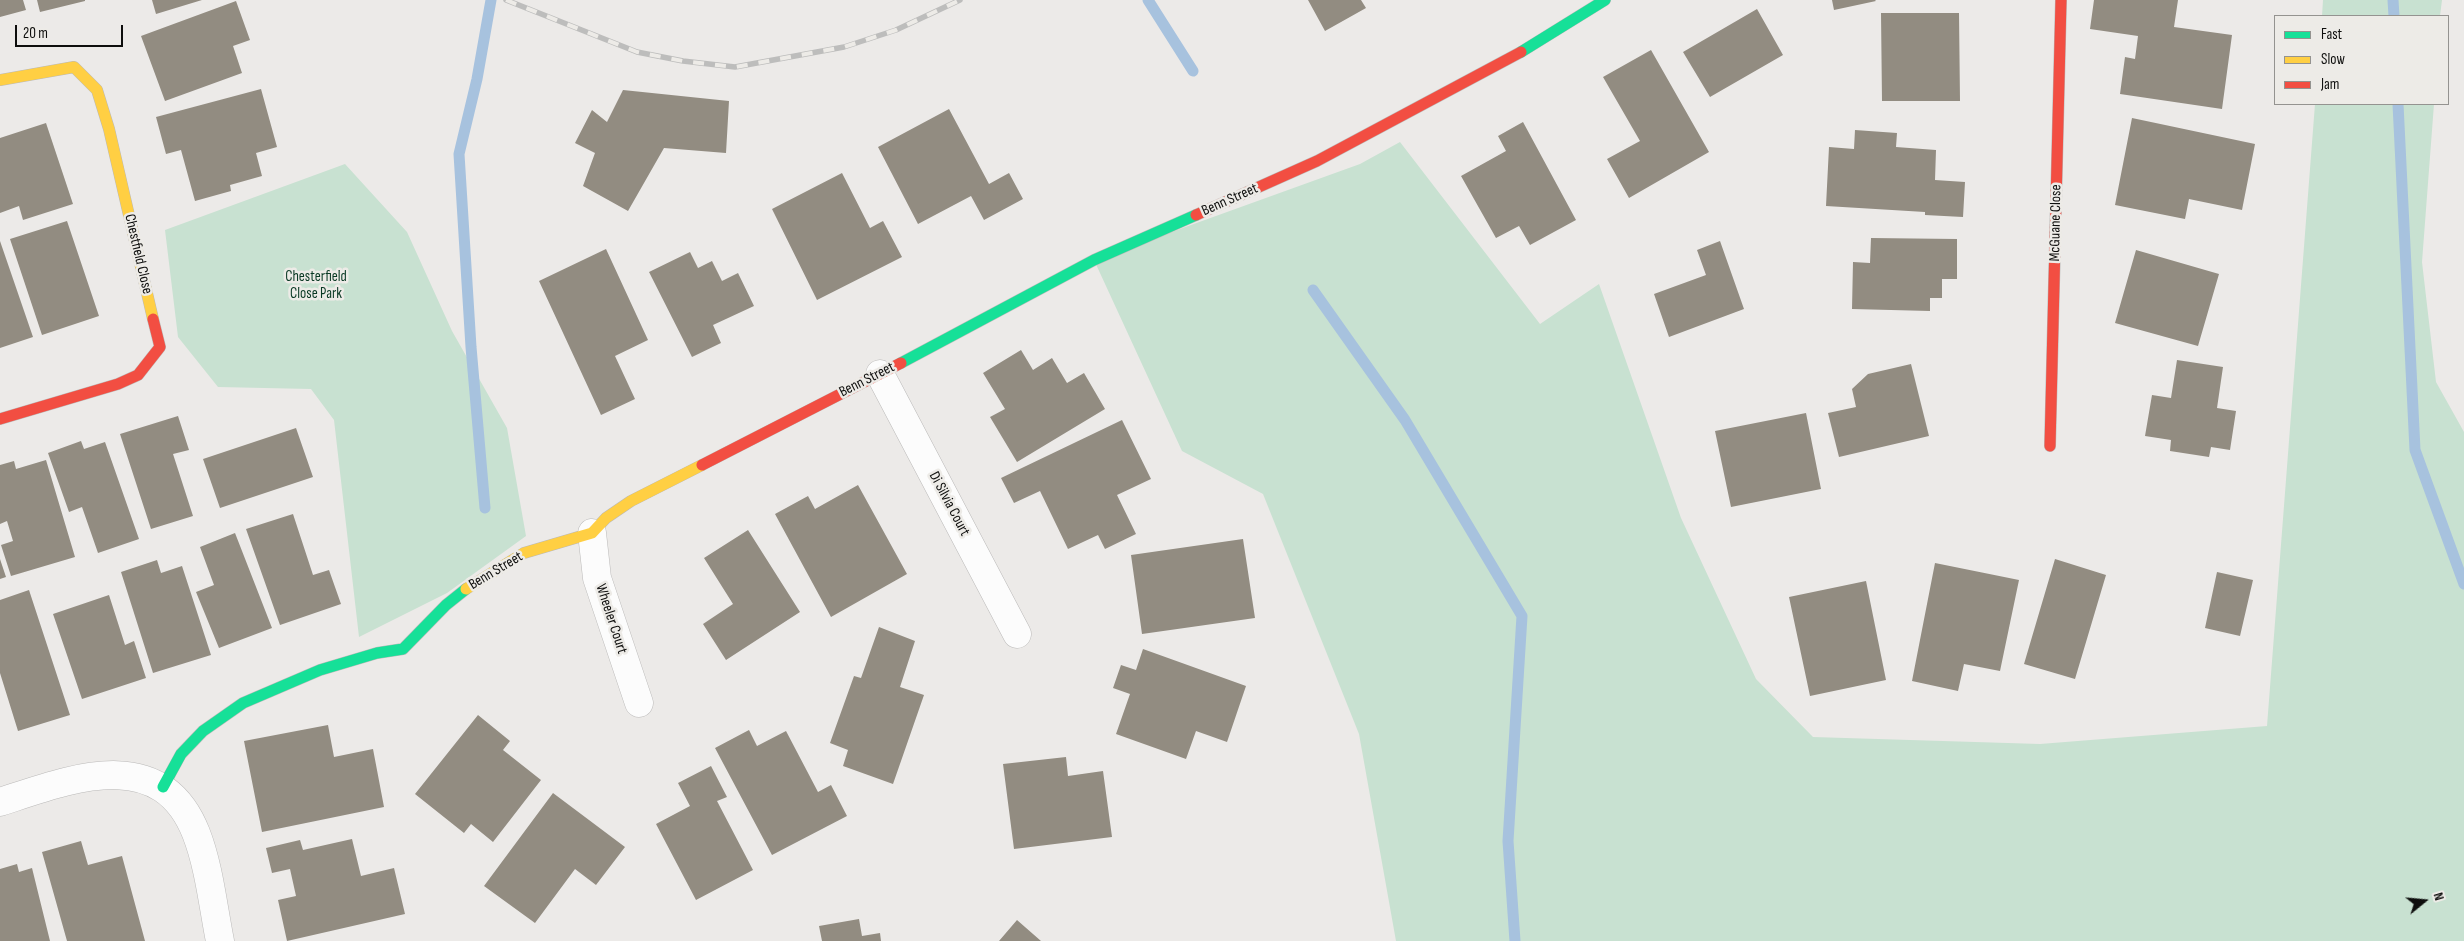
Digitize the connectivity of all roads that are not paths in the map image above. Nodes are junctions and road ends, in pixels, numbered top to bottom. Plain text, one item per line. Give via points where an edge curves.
1 (1605, 0) edge
2 (2061, 0) edge
3 (0, 80) edge
4 (880, 374) junction
5 (0, 419) edge
6 (2050, 446) dead end
7 (592, 533) junction
8 (1017, 634) dead end
9 (638, 703) dead end
10 (163, 787) junction
11 (0, 802) edge
12 (220, 941) edge

1 - 4 street, Benn Street via 1518,54 1317,161 1094,260
2 - 6 street, McGuane Close
3 - 5 street, Chestfield Close via 74,67 97,90 160,347 138,375
4 - 7 street, Benn Street via 631,501 606,518
4 - 8 street, Di Silvia Court
7 - 9 street, Wheeler Court via 597,578
7 - 10 street, Benn Street via 524,553 475,582 403,649 320,670 244,703 203,731 181,754
10 - 11 street via 140,776 84,776
10 - 12 street via 183,808 196,833

